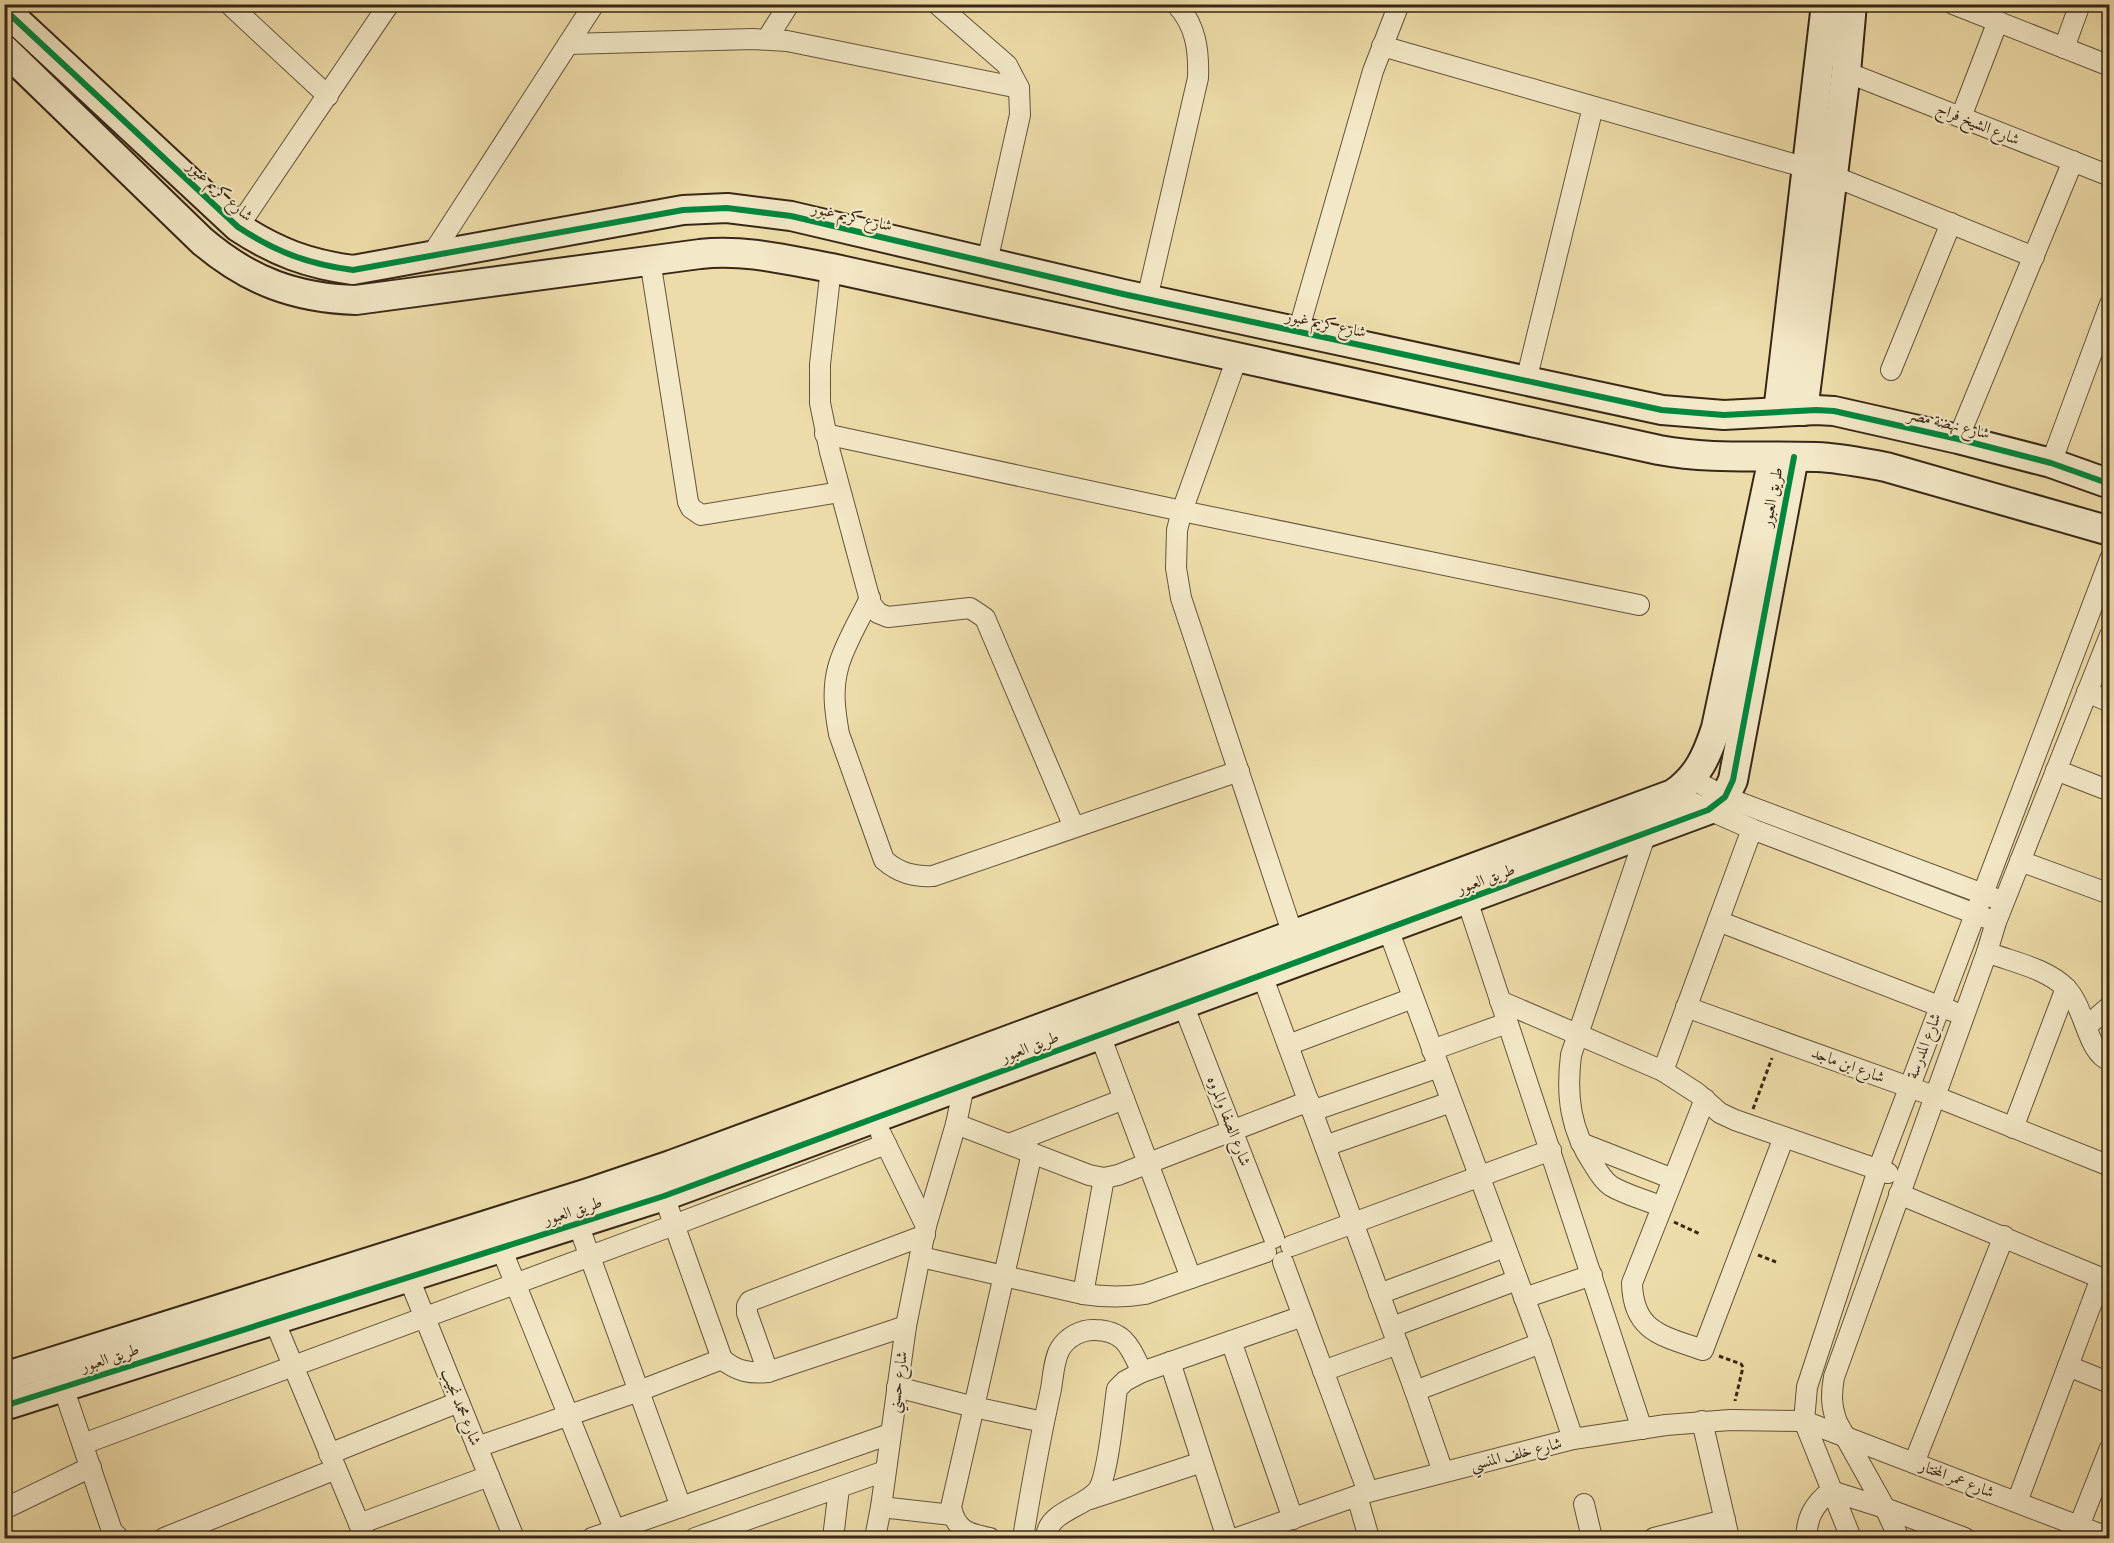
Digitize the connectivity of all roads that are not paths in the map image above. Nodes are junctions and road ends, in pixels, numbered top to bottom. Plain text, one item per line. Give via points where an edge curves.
1 (229, 4) edge
2 (389, 4) edge
3 (594, 4) edge
4 (789, 4) edge
5 (937, 4) edge
6 (1176, 4) edge
7 (1399, 4) edge
8 (1826, 4) edge
9 (1852, 4) edge
10 (1953, 4) edge
11 (2080, 4) edge
12 (4, 9) edge
13 (1998, 21) junction
14 (767, 39) junction
15 (567, 44) junction
16 (1382, 46) junction
17 (4, 48) edge
18 (2064, 48) junction
19 (2109, 66) edge
20 (1846, 72) junction
21 (1019, 87) junction
22 (328, 96) junction
23 (1593, 107) junction
24 (1961, 117) junction
25 (2073, 161) junction
26 (1820, 172) junction
27 (2109, 176) edge
28 (647, 216) junction
29 (1951, 223) junction
30 (238, 227) junction
31 (577, 229) junction
32 (431, 256) junction
33 (2034, 257) junction
34 (650, 260) junction
35 (987, 262) junction
36 (831, 268) junction
37 (577, 270) junction
38 (1147, 299) junction
39 (2109, 304) edge
40 (1298, 332) junction
41 (1236, 358) junction
42 (1891, 370) dead end
43 (1526, 381) junction
44 (1790, 411) junction
45 (825, 434) junction
46 (1958, 439) junction
47 (1783, 458) junction
48 (2051, 463) junction
49 (2109, 484) edge
50 (840, 492) junction
51 (1182, 511) junction
52 (2109, 531) edge
53 (2109, 559) edge
54 (870, 598) junction
55 (1639, 605) dead end
56 (2109, 635) edge
57 (2087, 692) junction
58 (2109, 702) edge
59 (2056, 770) junction
60 (1239, 771) junction
61 (1683, 786) junction
62 (2109, 791) edge
63 (1716, 803) junction
64 (1074, 827) junction
65 (1752, 829) junction
66 (1646, 833) junction
67 (2020, 861) junction
68 (2109, 894) edge
69 (1982, 895) junction
70 (1467, 900) junction
71 (2004, 901) junction
72 (1975, 914) junction
73 (1718, 921) junction
74 (1996, 922) junction
75 (1388, 929) junction
76 (1293, 935) junction
77 (1987, 952) junction
78 (1262, 975) junction
79 (2066, 988) junction
80 (1413, 998) junction
81 (1500, 1001) junction
82 (1183, 1004) junction
83 (1940, 1006) junction
84 (2109, 1006) edge
85 (1686, 1007) junction
86 (1963, 1015) junction
87 (1507, 1023) junction
88 (2087, 1026) junction
89 (1100, 1035) junction
90 (1578, 1035) junction
91 (1288, 1045) junction
92 (1436, 1059) junction
93 (954, 1060) junction
94 (2109, 1061) edge
95 (1663, 1071) junction
96 (964, 1086) junction
97 (1909, 1087) junction
98 (864, 1094) junction
99 (1934, 1096) junction
100 (1705, 1099) junction
101 (1124, 1100) junction
102 (1452, 1102) junction
103 (1311, 1106) junction
104 (956, 1124) junction
105 (2013, 1128) junction
106 (1232, 1130) junction
107 (880, 1132) junction
108 (1784, 1137) junction
109 (1581, 1143) junction
110 (1009, 1144) junction
111 (1325, 1146) junction
112 (1551, 1150) junction
113 (1032, 1153) junction
114 (1148, 1163) junction
115 (2109, 1166) edge
116 (1878, 1170) junction
117 (1479, 1176) junction
118 (1104, 1178) junction
119 (1673, 1179) junction
120 (1902, 1186) junction
121 (664, 1196) junction
122 (1661, 1211) junction
123 (1353, 1223) junction
124 (578, 1224) junction
125 (674, 1225) junction
126 (926, 1231) junction
127 (2004, 1236) junction
128 (1505, 1246) junction
129 (501, 1248) junction
130 (1279, 1249) junction
131 (590, 1256) junction
132 (921, 1257) junction
133 (1592, 1275) junction
134 (408, 1276) junction
135 (1004, 1276) junction
136 (1191, 1278) junction
137 (2105, 1281) edge
138 (516, 1284) junction
139 (1521, 1289) junction
140 (1083, 1294) junction
141 (1379, 1294) junction
142 (1304, 1316) junction
143 (424, 1318) junction
144 (274, 1320) junction
145 (906, 1326) junction
146 (1395, 1335) junction
147 (1231, 1341) junction
148 (1541, 1343) junction
149 (722, 1359) junction
150 (1170, 1362) junction
151 (2068, 1366) junction
152 (292, 1367) junction
153 (1323, 1371) junction
154 (768, 1372) junction
155 (1142, 1372) junction
156 (4, 1377) edge
157 (2109, 1383) edge
158 (63, 1387) junction
159 (897, 1387) junction
160 (639, 1391) junction
161 (1415, 1391) junction
162 (459, 1402) junction
163 (4, 1406) edge
164 (974, 1407) junction
165 (568, 1415) junction
166 (1804, 1421) junction
167 (1043, 1422) junction
168 (1702, 1422) junction
169 (1641, 1429) junction
170 (890, 1434) junction
171 (1843, 1435) junction
172 (1573, 1440) junction
173 (83, 1444) junction
174 (477, 1447) junction
175 (2109, 1448) edge
176 (333, 1462) junction
177 (1202, 1462) junction
178 (1914, 1463) junction
179 (90, 1467) junction
180 (885, 1471) junction
181 (1443, 1472) junction
182 (489, 1476) junction
183 (839, 1488) junction
184 (1831, 1491) junction
185 (1363, 1494) junction
186 (1090, 1499) junction
187 (2017, 1502) junction
188 (1584, 1504) dead end
189 (681, 1507) junction
190 (881, 1507) junction
191 (4, 1509) edge
192 (1885, 1509) junction
193 (952, 1515) junction
194 (1293, 1519) junction
195 (2079, 1526) junction
196 (1727, 1529) edge
197 (362, 1531) edge
198 (615, 1531) junction
199 (1245, 1537) edge
200 (2109, 1538) edge
201 (119, 1539) edge
202 (164, 1539) edge
203 (514, 1539) edge
204 (592, 1539) edge
205 (695, 1539) edge
206 (833, 1539) edge
207 (875, 1539) edge
208 (990, 1539) edge
209 (1023, 1539) edge
210 (1046, 1539) edge
211 (1227, 1539) edge
212 (1369, 1539) edge
213 (1592, 1539) edge
214 (1654, 1539) edge
215 (1806, 1539) edge
216 (1851, 1539) edge
217 (1899, 1539) edge
218 (1965, 1539) edge

1 - 22 street
2 - 22 street
3 - 15 street
4 - 14 street
5 - 21 street via 1007,65
6 - 38 street via 1194,33 1198,78
7 - 16 street
8 - 26 street
9 - 20 street
10 - 13 street
11 - 18 street
12 - 30 street, شارع كريم غبور
13 - 18 street
13 - 24 street
14 - 15 street
14 - 21 street
15 - 32 street
16 - 23 street
16 - 40 street
17 - 37 street via 202,242 238,268 281,288 314,297 356,300
18 - 19 street
20 - 24 street, شارع الشيخ فراج
20 - 26 street
21 - 35 street via 1020,115
22 - 30 street
23 - 26 street
23 - 43 street
24 - 25 street, شارع الشيخ فراج
25 - 27 street, شارع الشيخ فراج
25 - 33 street
26 - 29 street
26 - 44 street
28 - 31 street, شارع كريم غبور
28 - 34 street via 639,228 639,243
28 - 35 street, شارع كريم غبور via 705,208 759,211
29 - 33 street
29 - 42 street
30 - 32 street, شارع كريم غبور via 285,254 330,267 353,270
31 - 32 street, شارع كريم غبور
31 - 37 street via 587,237 592,249 588,262
33 - 46 street
34 - 36 street via 734,252
34 - 37 street
34 - 50 street via 691,508 701,515
35 - 38 street, شارع كريم غبور
36 - 41 street
36 - 45 street via 820,364
38 - 40 street, شارع كريم غبور
39 - 48 street
40 - 43 street, شارع كريم غبور
41 - 47 street via 1659,450 1704,457
41 - 51 street
43 - 44 street, شارع كريم غبور via 1673,411 1724,415
44 - 46 street, شارع نهضة مصر via 1834,411
45 - 50 street
45 - 51 street
46 - 48 street, شارع نهضة مصر
47 - 52 street via 1840,459 1886,467
47 - 61 street, طريق العبور via 1716,728 1710,747
47 - 63 street, طريق العبور via 1733,780
48 - 49 street, شارع نهضة مصر
50 - 54 street
51 - 55 street
51 - 60 street via 1175,549 1178,583
53 - 69 street, شارع المدرسة
54 - 64 street via 874,609 888,617 970,608 985,618
54 - 64 street via 838,666 834,700 839,734 884,860 903,872 933,876
56 - 57 street, شارع المدرسة
57 - 58 street
57 - 59 street, شارع المدرسة
59 - 62 street
59 - 67 street, شارع المدرسة
60 - 64 street
60 - 76 street
61 - 63 street
61 - 76 street, طريق العبور
63 - 65 street
63 - 66 street, طريق العبور
63 - 69 street
65 - 72 street
65 - 73 street
66 - 70 street, طريق العبور
66 - 90 street
67 - 68 street
67 - 71 street, شارع المدرسة
69 - 71 street
69 - 72 street, شارع المدرسة
70 - 75 street, طريق العبور
70 - 81 street
71 - 74 street, شارع المدرسة
72 - 74 street
72 - 83 street, شارع المدرسة
73 - 83 street
73 - 85 street
74 - 77 street, شارع المدرسة
75 - 78 street, طريق العبور
75 - 80 street
76 - 93 street, طريق العبور
77 - 79 street via 2041,972
77 - 86 street, شارع المدرسة
78 - 82 street, طريق العبور
78 - 91 street
79 - 88 street
79 - 105 street
80 - 91 street
80 - 92 street
81 - 87 street
81 - 90 street
82 - 89 street, طريق العبور
82 - 106 street, شارع الصفا والمروه
83 - 86 street
83 - 97 street, شارع المدرسة
84 - 88 street
85 - 95 street
85 - 97 street, شارع ابن ماجد
86 - 99 street, شارع المدرسة
87 - 92 street
87 - 112 street
88 - 94 street via 2097,1054
89 - 96 street, طريق العبور
89 - 101 street
90 - 95 street
90 - 109 street via 1568,1083
91 - 103 street
92 - 102 street
92 - 103 street
93 - 96 street
93 - 98 street, طريق العبور
95 - 100 street
96 - 104 street, شارع حسني
96 - 107 street, طريق العبور
97 - 99 street, شارع ابن ماجد
97 - 116 street, شارع المدرسة
98 - 107 street
98 - 156 street, طريق العبور via 588,1193
99 - 105 street, شارع ابن ماجد
99 - 120 street, شارع المدرسة
100 - 108 street via 1720,1113
100 - 119 street
101 - 110 street
101 - 114 street
102 - 111 street
102 - 117 street
103 - 106 street
103 - 111 street
104 - 110 street
104 - 126 street, شارع حسني
105 - 115 street, شارع ابن ماجد
106 - 114 street
106 - 130 street, شارع الصفا والمروه
107 - 121 street, طريق العبور
107 - 125 street
107 - 126 street
108 - 116 street
108 - 122 street via 1703,1350 1649,1327 1638,1315 1632,1299 1632,1282
109 - 119 street
109 - 122 street via 1610,1185
110 - 113 street
111 - 123 street
112 - 117 street
112 - 133 street
113 - 118 street
113 - 135 street
114 - 118 street
114 - 136 street
116 - 120 street
116 - 166 street, شارع المدرسة via 1807,1387
117 - 123 street
117 - 128 street
118 - 140 street
119 - 122 street
120 - 127 street
120 - 171 street, شارع المدرسة via 1834,1377 1832,1407
121 - 124 street, طريق العبور
121 - 125 street
123 - 130 street
123 - 141 street
124 - 129 street, طريق العبور
124 - 131 street
125 - 131 street
125 - 149 street
126 - 132 street, شارع حسني
126 - 154 street via 750,1301 747,1313
127 - 137 street
127 - 178 street
128 - 139 street
128 - 141 street
129 - 134 street, طريق العبور
129 - 138 street
130 - 136 street
130 - 142 street, شارع الصفا والمروه
131 - 138 street
131 - 160 street
132 - 135 street
132 - 145 street, شارع حسني
133 - 139 street
133 - 169 street
134 - 143 street, شارع محمد نجيب
134 - 144 street, طريق العبور
135 - 140 street
135 - 164 street
136 - 140 street via 1145,1294
137 - 151 street
138 - 143 street
138 - 165 street
139 - 146 street
139 - 148 street
141 - 146 street
142 - 147 street
142 - 153 street, شارع الصفا والمروه
143 - 152 street
143 - 162 street, شارع محمد نجيب
144 - 152 street
144 - 158 street, طريق العبور
145 - 154 street
145 - 159 street, شارع حسني
146 - 153 street
146 - 161 street
147 - 150 street
147 - 194 street
148 - 161 street
148 - 172 street
149 - 154 street via 742,1371
149 - 160 street
150 - 155 street
150 - 177 street
151 - 157 street
151 - 187 street
152 - 173 street
152 - 176 street
153 - 185 street, شارع الصفا والمروه
155 - 167 street via 1128,1342 1117,1334 1105,1330 1078,1333 1059,1350
155 - 186 street via 1117,1389 1103,1483
158 - 163 street, طريق العبور
158 - 173 street
159 - 164 street
159 - 170 street, شارع حسني
160 - 165 street
160 - 189 street
161 - 181 street
162 - 174 street, شارع محمد نجيب
162 - 176 street
164 - 167 street
164 - 193 street
165 - 174 street
165 - 198 street
166 - 168 street, شارع خلف المنسي
166 - 171 street, شارع عمر المختار
166 - 184 street, شارع المدرسة
167 - 209 street
168 - 169 street, شارع خلف المنسي
168 - 196 street
169 - 172 street, شارع خلف المنسي
170 - 180 street, شارع حسني
170 - 189 street
171 - 178 street, شارع عمر المختار
171 - 192 street, شارع المدرسة
172 - 181 street, شارع خلف المنسي
173 - 179 street
174 - 182 street, شارع محمد نجيب
175 - 195 street
176 - 197 street
176 - 202 street
177 - 186 street
177 - 211 street
178 - 187 street, شارع عمر المختار
179 - 191 street
179 - 201 street via 112,1531
180 - 183 street
180 - 190 street, شارع حسني
181 - 185 street, شارع خلف المنسي
182 - 197 street
182 - 203 street, شارع محمد نجيب
183 - 205 street
183 - 206 street
184 - 192 street
184 - 215 street via 1811,1511
184 - 216 street, شارع المدرسة
185 - 194 street, شارع خلف المنسي
185 - 212 street, شارع الصفا والمروه
186 - 210 street via 1053,1522
187 - 195 street, شارع عمر المختار
188 - 213 street
189 - 198 street
190 - 193 street
190 - 207 street, شارع حسني
192 - 217 street, شارع المدرسة
192 - 218 street
193 - 208 street via 963,1530
194 - 199 street, شارع خلف المنسي
195 - 200 street, شارع عمر المختار
196 - 214 street
198 - 204 street

